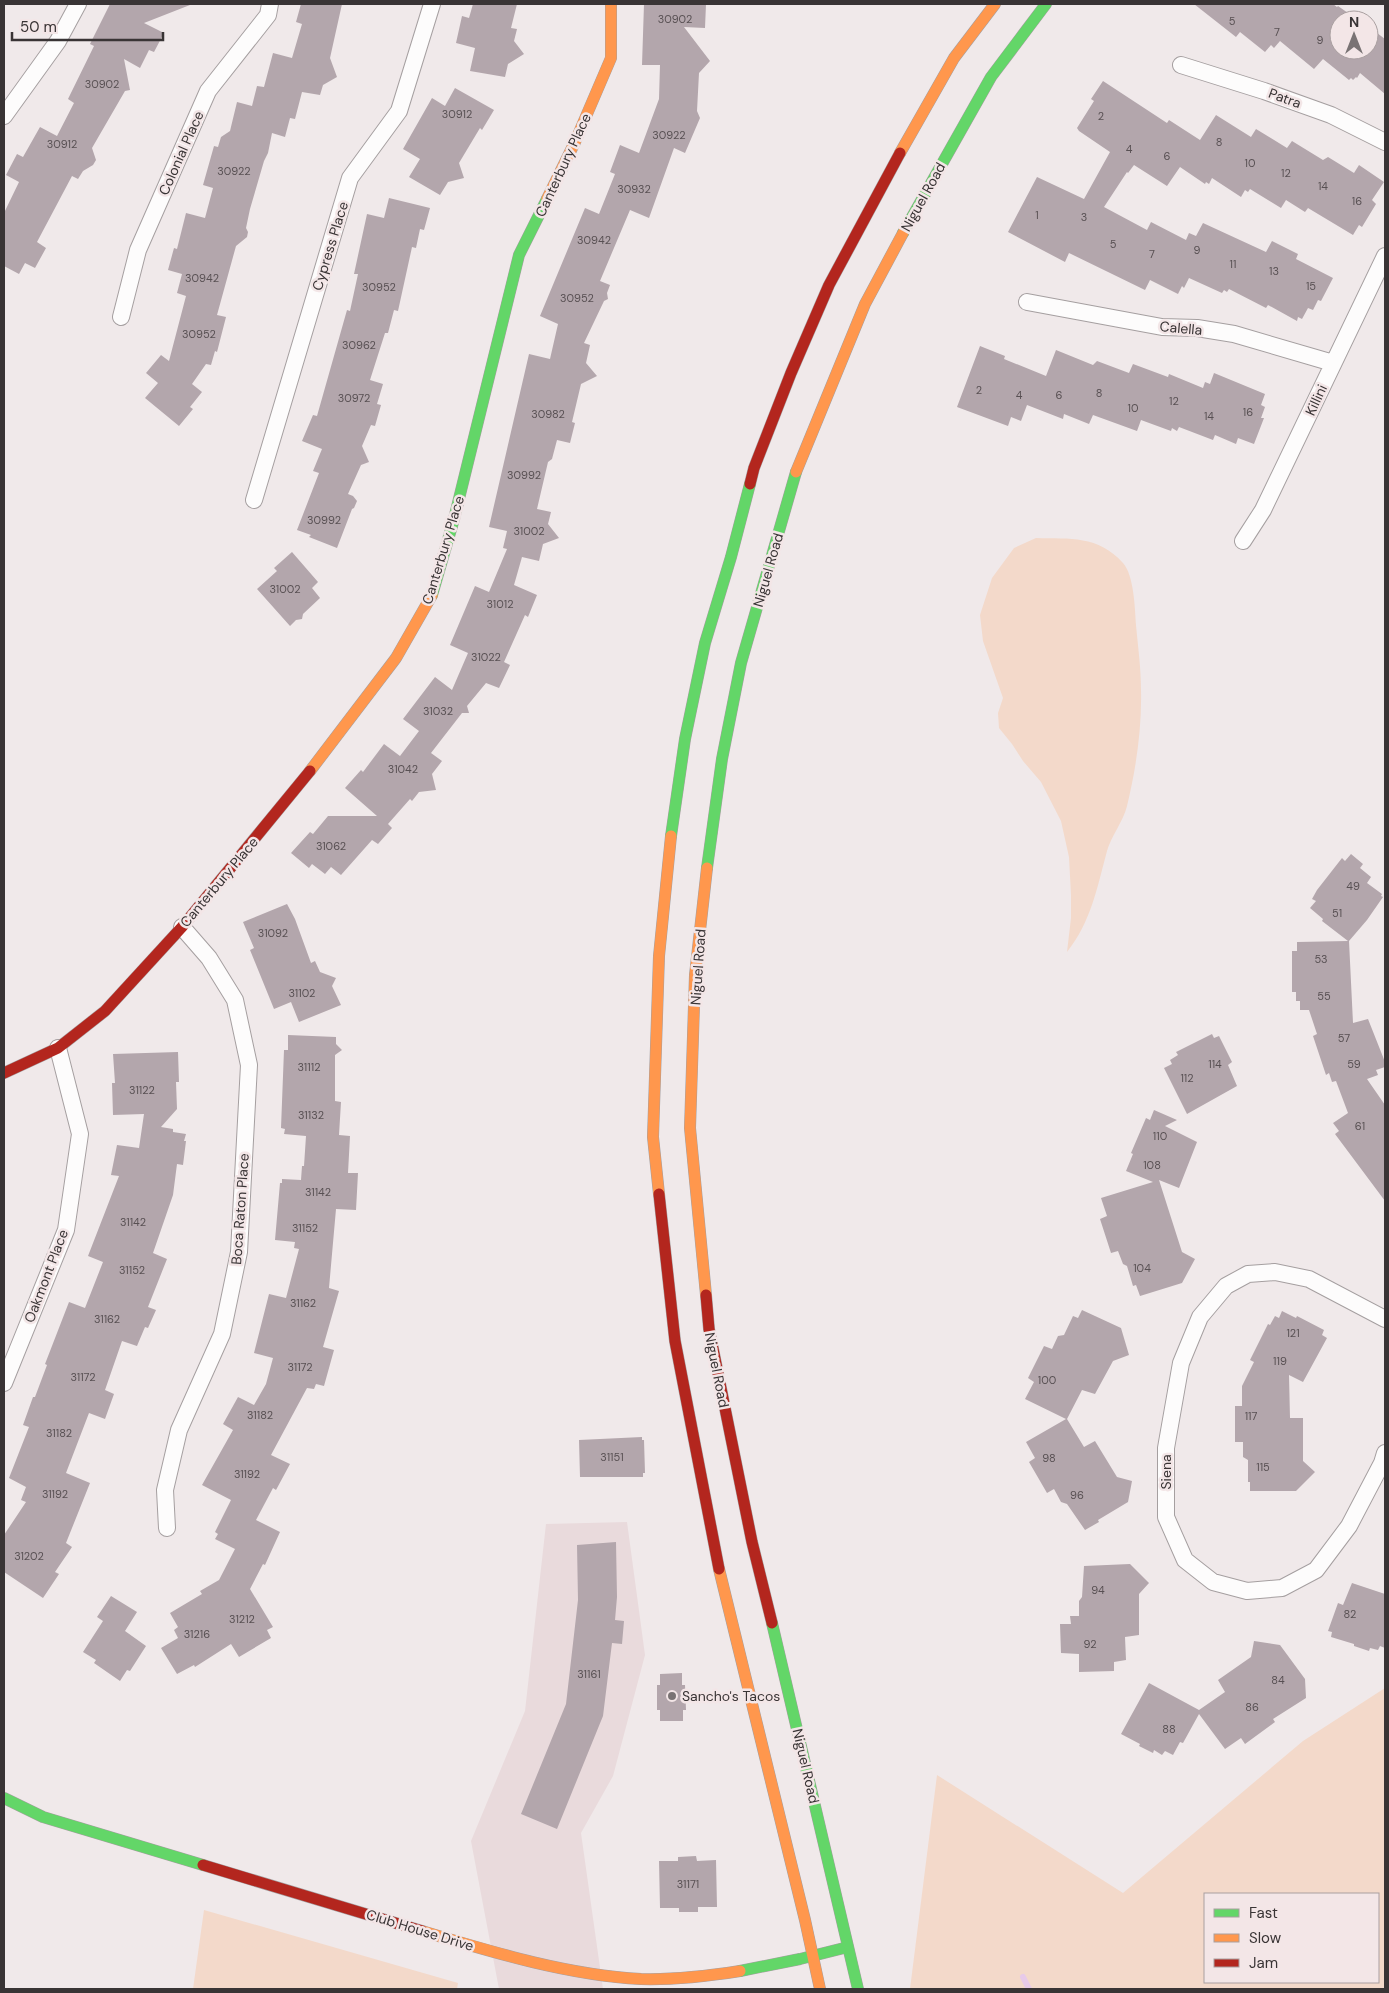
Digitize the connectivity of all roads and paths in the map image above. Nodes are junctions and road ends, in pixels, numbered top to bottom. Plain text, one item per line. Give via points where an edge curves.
1 (78, 4) edge
2 (270, 4) edge
3 (432, 4) edge
4 (611, 4) edge
5 (995, 4) edge
6 (1046, 4) edge
7 (1181, 64) dead end
8 (4, 116) edge
9 (1385, 142) edge
10 (1385, 256) edge
11 (1027, 302) dead end
12 (121, 317) dead end
13 (1333, 363) junction
14 (254, 500) dead end
15 (1243, 541) dead end
16 (182, 927) junction
17 (58, 1048) junction
18 (4, 1073) edge
19 (1385, 1319) edge
20 (4, 1383) edge
21 (1385, 1453) edge
22 (167, 1528) dead end
23 (4, 1798) edge
24 (848, 1947) junction
25 (813, 1957) junction
26 (820, 1989) edge
27 (858, 1989) edge

1 - 8 street via 58,41
2 - 12 street, Colonial Place via 268,14 208,91 138,250
3 - 14 street, Cypress Place via 399,110 350,178
4 - 16 main road, Canterbury Place via 611,58 575,142 520,255 431,598 390,666 285,803
5 - 25 main road via 954,58 871,204 829,285 754,468 704,643 685,739 659,956 652,1137 675,1341
6 - 24 main road, Niguel Road via 991,77 865,304 792,482 741,662 722,758 695,975 690,1128 709,1329 747,1544 793,1711
7 - 9 street, Patra via 1332,115
10 - 13 street, Killini
11 - 13 street, Calella via 1162,327 1234,334
13 - 15 street, Killini via 1263,510
16 - 17 main road, Canterbury Place via 105,1011
16 - 22 street, Boca Raton Place via 209,958 235,1000 249,1065 239,1252 222,1334 179,1430 165,1490
17 - 18 main road, Canterbury Place
17 - 20 street, Oakmont Place via 80,1134 66,1230
19 - 21 street, Siena via 1309,1279 1292,1275 1275,1272 1248,1274 1226,1286 1200,1316 1181,1362 1166,1448 1166,1517 1185,1560 1213,1582 1247,1591 1282,1588 1316,1570 1350,1526
23 - 25 main road, Club House Drive via 43,1817 451,1939 592,1973 652,1979 716,1975
24 - 25 main road, Club House Drive
24 - 27 main road, Niguel Road
25 - 26 main road

